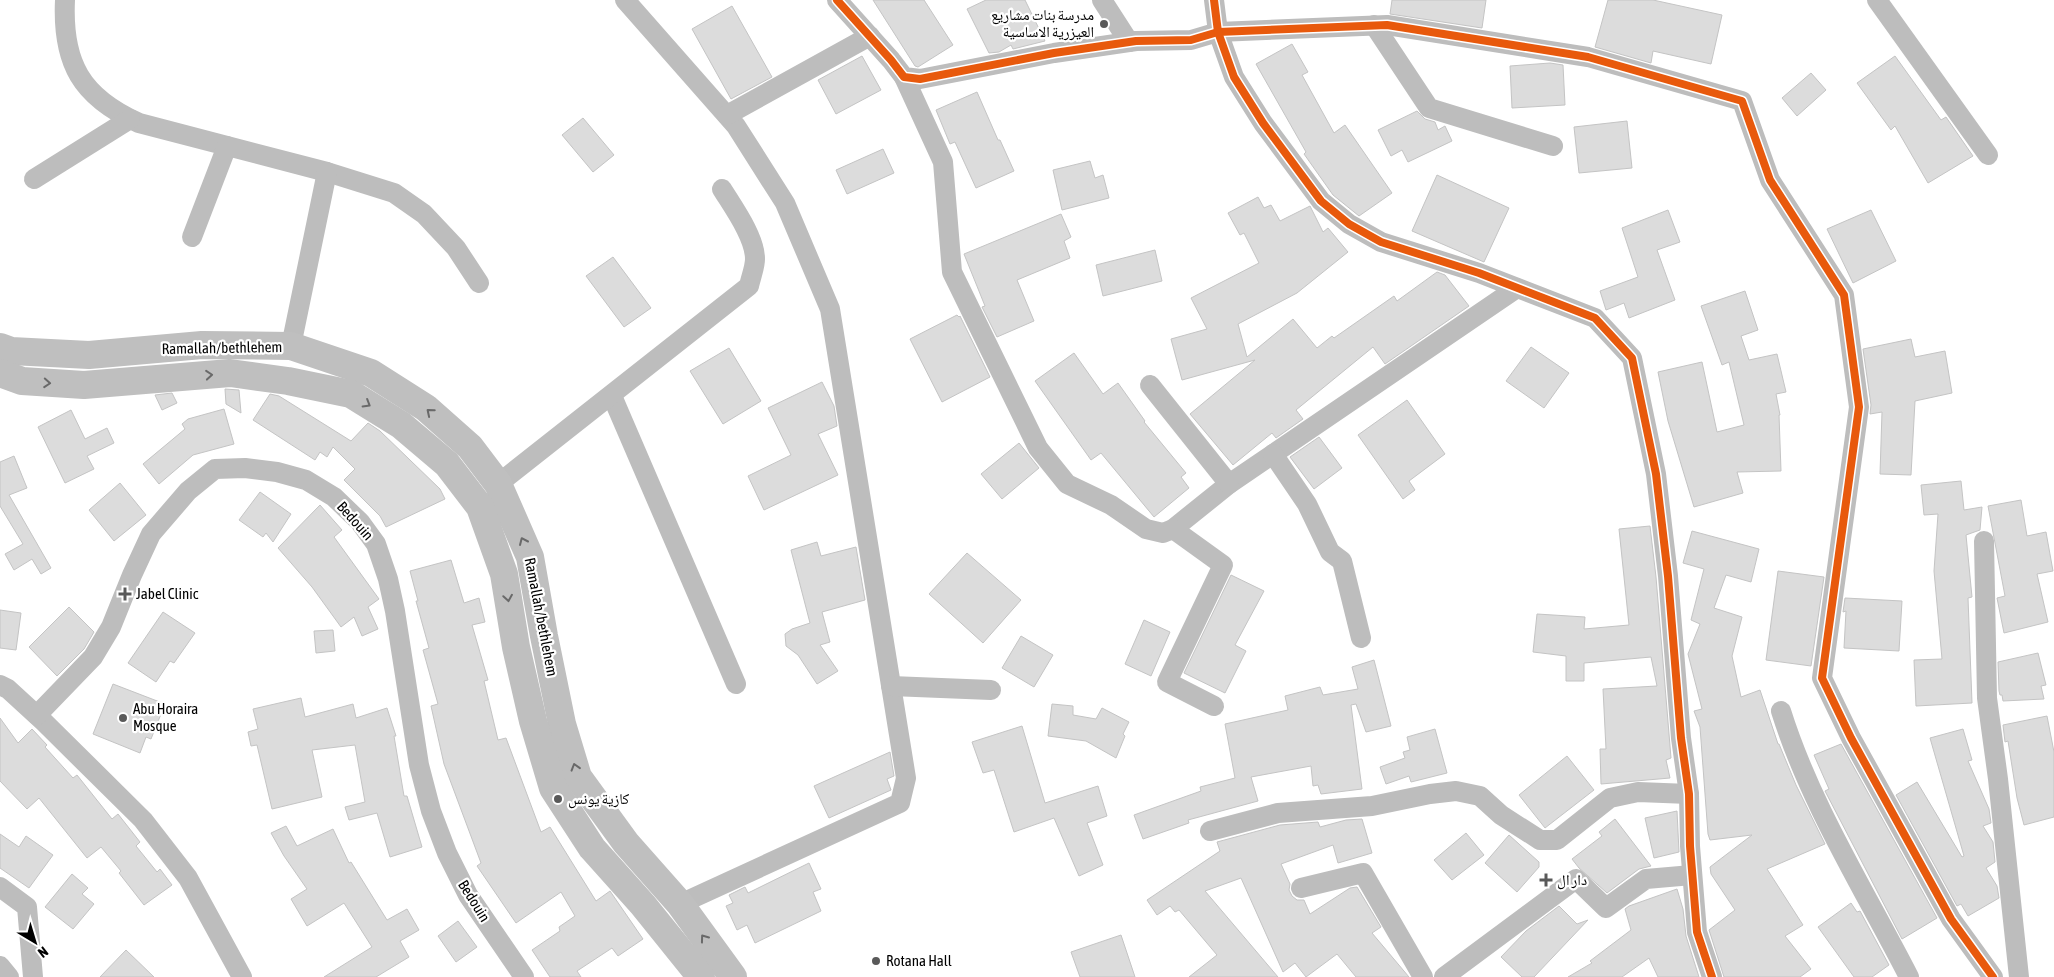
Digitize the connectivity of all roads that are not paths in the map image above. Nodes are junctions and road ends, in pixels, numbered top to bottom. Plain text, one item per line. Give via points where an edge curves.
1 (65, 0) edge
2 (625, 0) edge
3 (837, 0) edge
4 (1102, 0) edge
5 (1214, 0) edge
6 (1878, 0) edge
7 (1374, 25) junction
8 (1218, 32) junction
9 (870, 36) junction
10 (1129, 42) junction
11 (904, 77) junction
12 (727, 115) junction
13 (130, 119) junction
14 (227, 146) junction
15 (1553, 146) dead end
16 (1988, 155) dead end
17 (327, 172) junction
18 (34, 179) dead end
19 (722, 189) dead end
20 (192, 237) dead end
21 (479, 283) dead end
22 (1517, 288) junction
23 (291, 346) junction
24 (0, 347) edge
25 (0, 373) edge
26 (1150, 385) dead end
27 (612, 396) junction
28 (1273, 454) junction
29 (498, 484) junction
30 (1229, 484) junction
31 (1174, 529) junction
32 (1984, 542) dead end
33 (1361, 638) dead end
34 (736, 684) dead end
35 (0, 685) edge
36 (891, 686) junction
37 (991, 690) dead end
38 (1214, 706) dead end
39 (1781, 711) dead end
40 (37, 715) junction
41 (1689, 794) junction
42 (1210, 831) dead end
43 (1692, 876) junction
44 (0, 887) edge
45 (1301, 888) dead end
46 (680, 904) junction
47 (0, 966) edge
48 (9, 977) edge
49 (34, 977) edge
50 (242, 977) edge
51 (524, 977) edge
52 (701, 977) edge
53 (733, 977) edge
54 (1423, 977) edge
55 (1444, 977) edge
56 (1712, 977) edge
57 (1909, 977) edge
58 (1993, 977) edge
59 (2019, 977) edge

1 - 13 street via 64,18 71,60 82,81 96,98
2 - 12 street
3 - 9 street
4 - 10 street
5 - 8 street
6 - 16 street
7 - 8 street
7 - 15 street via 1429,108
7 - 58 street via 1588,57 1742,101 1770,180 1844,295 1859,406 1822,678 1851,738 1951,918
8 - 10 street via 1191,40
8 - 22 street via 1234,77 1263,123 1321,201 1349,224 1381,242
9 - 11 street
9 - 12 street
10 - 11 street via 920,79
11 - 31 street via 943,162 952,272 1038,448 1067,484 1111,505 1146,529 1164,533
12 - 36 street via 784,203 830,309
13 - 14 street
13 - 18 street
14 - 17 street
14 - 20 street
17 - 21 street via 394,194 424,214 456,248
17 - 23 street
19 - 27 street via 752,246 755,259 750,286
22 - 28 street
22 - 41 street via 1595,318 1632,358 1656,474 1668,576 1680,738
23 - 24 main road, Ramallah/bethlehem via 202,345 89,355 11,351
29 -> 23 main road, Ramallah/bethlehem via 470,446 426,408 371,373
25 -> 52 main road, Ramallah/bethlehem via 22,381 84,386 230,373 351,394 401,424 440,458 480,507 504,574 533,721 554,788 592,848 643,904
26 - 30 street
27 - 29 street
27 - 34 street
28 - 30 street
28 - 33 street via 1307,504 1330,552 1342,561
46 -> 29 main road, Ramallah/bethlehem via 626,844 578,777 562,724 530,557
30 - 31 street
31 - 38 street via 1223,565 1167,682
32 - 59 street via 1987,698
35 - 40 street
36 - 37 street
36 - 46 street via 906,778 900,803
39 - 57 street via 1790,741 1839,846
40 - 50 street via 143,820 188,878
40 - 51 street, Bedouin via 93,657 111,627 151,534 188,491 215,469 253,469 306,480 334,497 360,522 376,544 395,611 418,765 431,812 468,895
41 - 42 street via 1638,792 1610,798 1557,840 1540,840 1480,796 1456,791 1372,806 1278,813
41 - 43 street
43 - 55 street via 1646,879 1606,908 1576,879
43 - 56 street via 1697,932
44 - 49 street via 27,907
45 - 54 street via 1363,873
53 -> 46 main road, Ramallah/bethlehem
47 - 48 street

